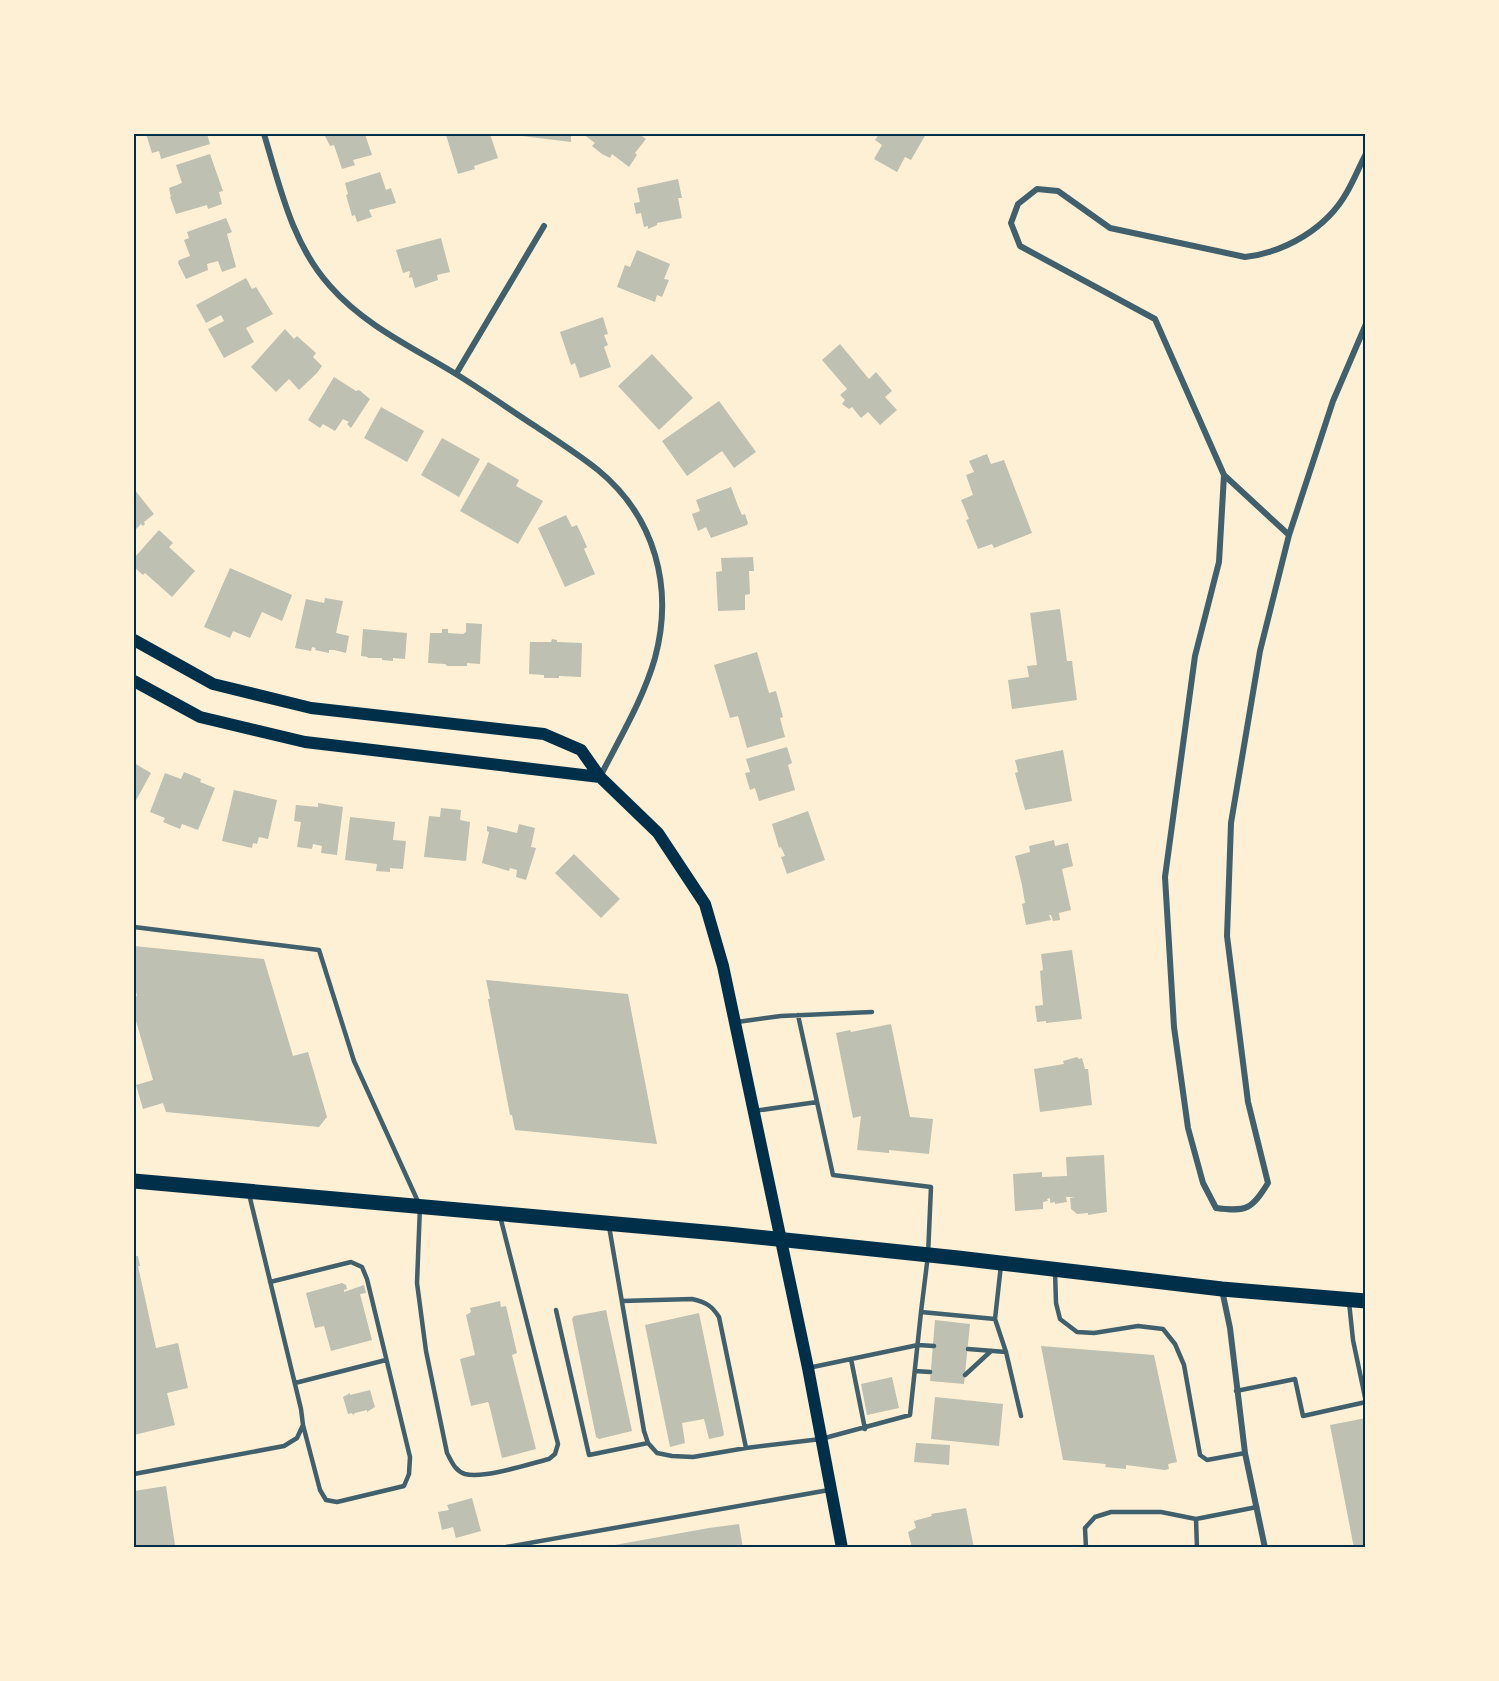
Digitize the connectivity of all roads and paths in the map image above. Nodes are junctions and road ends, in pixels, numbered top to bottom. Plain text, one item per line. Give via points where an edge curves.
1 (264, 134) edge
2 (1365, 154) edge
3 (544, 226) dead end
4 (1365, 324) edge
5 (456, 374) junction
6 (1224, 475) junction
7 (1288, 535) junction
8 (134, 640) edge
9 (134, 681) edge
10 (600, 777) junction
11 (134, 927) edge
12 (872, 1012) dead end
13 (798, 1015) junction
14 (735, 1022) junction
15 (817, 1102) junction
16 (753, 1112) junction
17 (134, 1181) edge
18 (248, 1191) junction
19 (420, 1206) junction
20 (500, 1214) junction
21 (609, 1223) junction
22 (781, 1239) junction
23 (928, 1255) junction
24 (1001, 1263) junction
25 (1055, 1269) junction
26 (270, 1282) junction
27 (1222, 1289) junction
28 (1349, 1299) junction
29 (622, 1301) junction
30 (1365, 1301) edge
31 (556, 1310) dead end
32 (921, 1312) junction
33 (995, 1319) junction
34 (918, 1345) junction
35 (934, 1346) dead end
36 (968, 1350) dead end
37 (991, 1351) junction
38 (1006, 1352) junction
39 (851, 1359) junction
40 (386, 1360) junction
41 (808, 1368) junction
42 (915, 1371) junction
43 (930, 1372) dead end
44 (965, 1375) dead end
45 (295, 1383) junction
46 (1236, 1391) junction
47 (1365, 1402) edge
48 (1021, 1416) dead end
49 (303, 1425) junction
50 (865, 1429) junction
51 (822, 1438) junction
52 (648, 1443) junction
53 (746, 1448) junction
54 (1245, 1453) junction
55 (134, 1474) edge
56 (831, 1490) junction
57 (1257, 1507) junction
58 (1196, 1519) junction
59 (543, 1540) junction
60 (501, 1548) edge
61 (544, 1548) edge
62 (842, 1548) edge
63 (1086, 1548) edge
64 (1197, 1548) edge
65 (1265, 1548) edge

1 - 5 street via 299,242 329,285 366,319
2 - 6 street via 1346,194 1328,218 1283,248 1245,257 1110,228 1058,191 1037,189 1018,204 1011,223 1020,246 1155,319
3 - 5 street
4 - 7 street via 1333,401
5 - 10 street via 599,471 636,511 650,537 662,592 655,658
6 - 7 street
6 - 7 street via 1219,562 1195,656 1165,877 1174,1027 1188,1128 1203,1183 1216,1208 1239,1211 1257,1201 1268,1183 1248,1102 1227,936 1231,823 1260,651
8 - 10 main road via 213,684 311,708 544,734 581,750
9 - 10 main road via 200,717 305,742
10 - 14 main road via 658,833 705,904
11 - 19 lane via 320,950 354,1061
12 - 13 lane
13 - 14 lane
13 - 15 lane
14 - 16 main road
15 - 16 lane
15 - 23 lane via 833,1174 931,1187
16 - 22 main road
17 - 18 main road
18 - 19 main road
18 - 26 lane
19 - 20 main road
19 - 20 lane via 417,1283 447,1453 454,1467 478,1475 549,1459 558,1444
20 - 21 main road
21 - 22 main road
21 - 29 lane
22 - 23 main road
22 - 41 main road
23 - 24 main road
23 - 32 lane
24 - 25 main road
24 - 33 lane
25 - 27 main road
25 - 54 lane via 1060,1319 1077,1332 1138,1326 1163,1329 1175,1344 1184,1365 1200,1455 1207,1460
26 - 40 lane via 351,1262 362,1267
26 - 45 lane
27 - 28 main road
27 - 46 street
28 - 30 main road
28 - 47 lane
29 - 52 lane
29 - 53 lane via 692,1299 712,1307 719,1317
31 - 52 lane via 589,1455
32 - 33 lane
32 - 34 lane
33 - 38 lane
34 - 35 lane
34 - 39 lane
34 - 42 lane
36 - 37 lane
37 - 38 lane
37 - 44 lane
38 - 48 lane
39 - 41 lane
39 - 50 lane
40 - 45 lane
40 - 49 lane via 410,1457 404,1486 337,1502 326,1500
41 - 51 main road
42 - 43 lane
42 - 50 lane via 910,1415
45 - 49 lane
46 - 47 lane via 1295,1379 1304,1416
46 - 54 street
49 - 55 lane via 297,1438 284,1446
50 - 51 lane
51 - 53 lane
51 - 56 main road
52 - 53 lane via 657,1452 672,1456 693,1457
54 - 57 street
56 - 59 lane
56 - 62 main road
57 - 58 lane
57 - 65 street
58 - 63 lane via 1161,1512 1111,1512 1095,1518 1085,1528
58 - 64 lane
59 - 60 lane
59 - 61 lane

